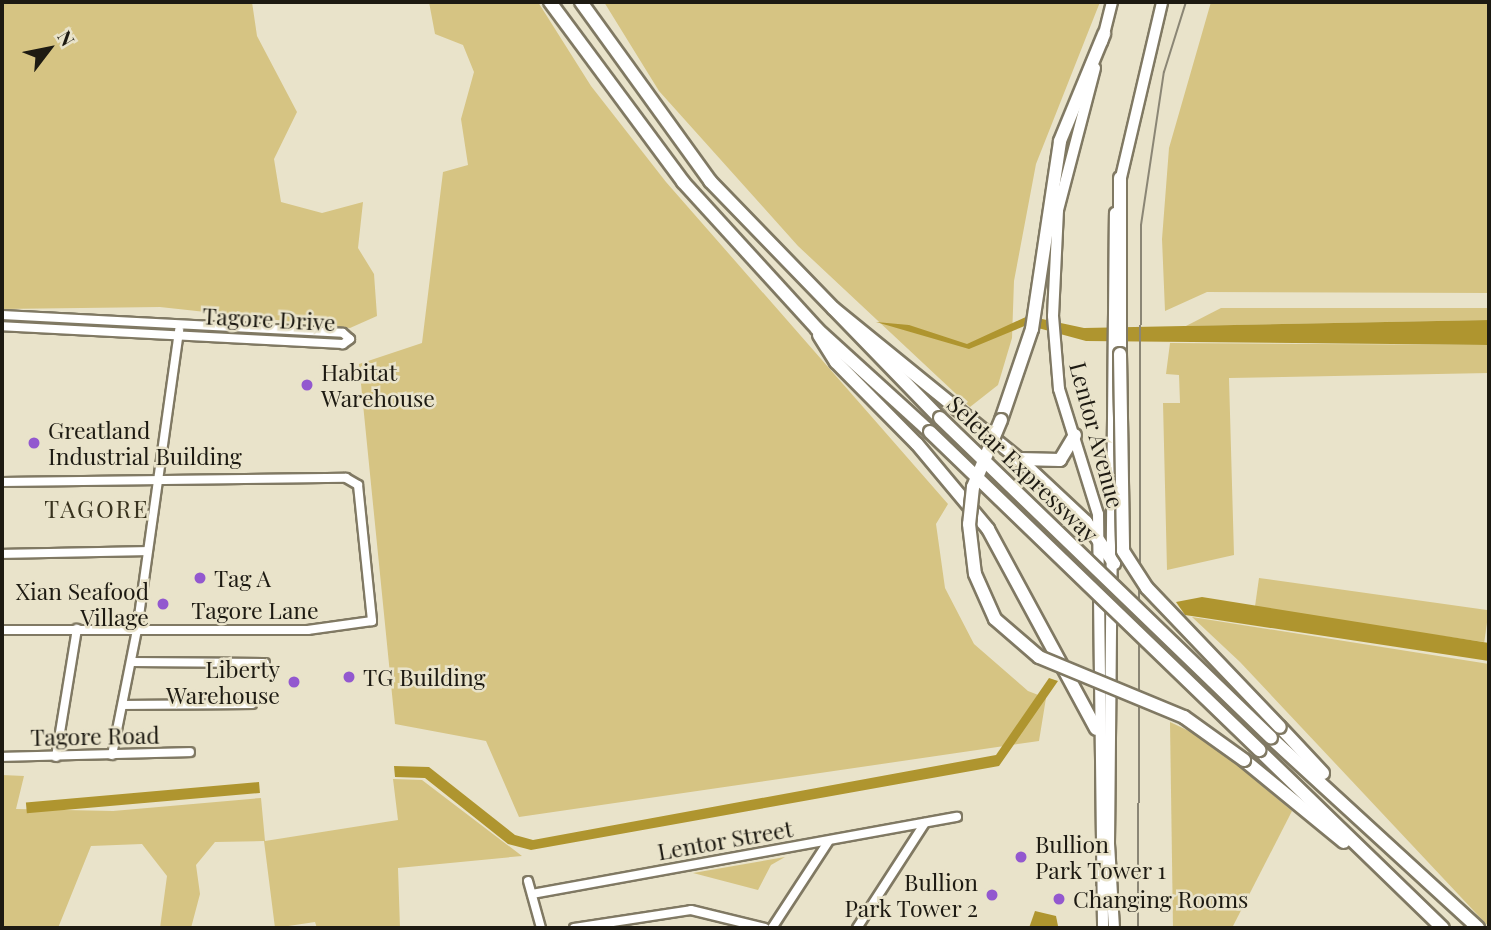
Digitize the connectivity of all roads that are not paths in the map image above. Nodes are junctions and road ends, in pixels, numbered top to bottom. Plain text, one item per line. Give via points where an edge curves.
1 (550, 2) edge
2 (581, 2) edge
3 (1112, 2) edge
4 (1162, 2) edge
5 (1104, 33) junction
6 (1120, 178) joint
7 (825, 306) junction
8 (2, 315) edge
9 (1117, 319) junction
10 (179, 324) junction
11 (2, 326) edge
12 (817, 329) junction
13 (179, 333) junction
14 (1074, 435) junction
15 (1019, 459) junction
16 (158, 480) junction
17 (2, 482) edge
18 (1099, 539) junction
19 (147, 551) junction
20 (2, 554) edge
21 (1114, 563) junction
22 (77, 629) junction
23 (2, 630) edge
24 (137, 630) junction
25 (131, 662) junction
26 (265, 663) dead end
27 (1098, 674) junction
28 (1113, 676) junction
29 (252, 704) dead end
30 (123, 705) junction
31 (1096, 729) junction
32 (190, 752) dead end
33 (112, 755) junction
34 (2, 757) edge
35 (56, 757) junction
36 (1343, 798) junction
37 (957, 817) dead end
38 (925, 823) junction
39 (828, 842) junction
40 (1359, 848) junction
41 (528, 881) dead end
42 (532, 894) junction
43 (541, 928) edge
44 (574, 928) edge
45 (765, 928) edge
46 (772, 928) edge
47 (857, 928) edge
48 (1103, 928) edge
49 (1114, 928) edge
50 (1443, 928) edge
51 (1478, 928) edge

1 - 12 highway, Seletar Expressway via 683,182
2 - 7 highway, Seletar Expressway via 671,134
3 - 5 main road, Lentor Avenue
4 - 6 main road
5 - 14 main road, Lentor Avenue via 1058,210 1053,316 1058,378
5 - 40 highway, bridge via 1066,122 1027,348 973,487 975,574 995,619 1026,649 1073,675 1184,718 1339,839
6 - 9 highway
7 - 15 highway via 843,313
7 - 36 highway, Seletar Expressway, bridge via 1271,738
8 - 10 street, Tagore Drive
9 - 21 main road, Lentor Avenue via 1113,351
9 - 36 highway, bridge via 1123,551 1147,588
10 - 13 street
10 - 13 street, Tagore Drive via 343,333 350,339 343,344
11 - 13 street, Tagore Drive
12 - 31 highway via 836,362 917,444 988,529
12 - 40 highway, Seletar Expressway, bridge via 930,432
13 - 16 street
14 - 15 highway via 1060,460
14 - 18 main road, Lentor Avenue via 1095,496
15 - 18 highway
16 - 17 street
16 - 19 street
16 - 24 street, Tagore Lane via 354,481 372,621 308,630
18 - 21 highway
18 - 27 main road, Lentor Avenue
19 - 20 street
19 - 24 street
21 - 28 main road, Lentor Avenue
22 - 23 street, Tagore Lane
22 - 24 street, Tagore Lane
22 - 35 street
24 - 25 street
25 - 26 street
25 - 30 street
27 - 28 main road
27 - 31 main road, Lentor Avenue
28 - 49 main road, Lentor Avenue
29 - 30 street
30 - 33 street
31 - 48 main road, Lentor Avenue
32 - 33 street, Tagore Road
33 - 35 street, Tagore Road
34 - 35 street, Tagore Road
36 - 51 highway, Seletar Expressway
37 - 38 street, Lentor Street
38 - 39 street, Lentor Street
38 - 47 street
39 - 42 street, Lentor Street
39 - 46 street
40 - 50 highway, Seletar Expressway
41 - 42 street
42 - 43 street
44 - 45 street via 691,910

